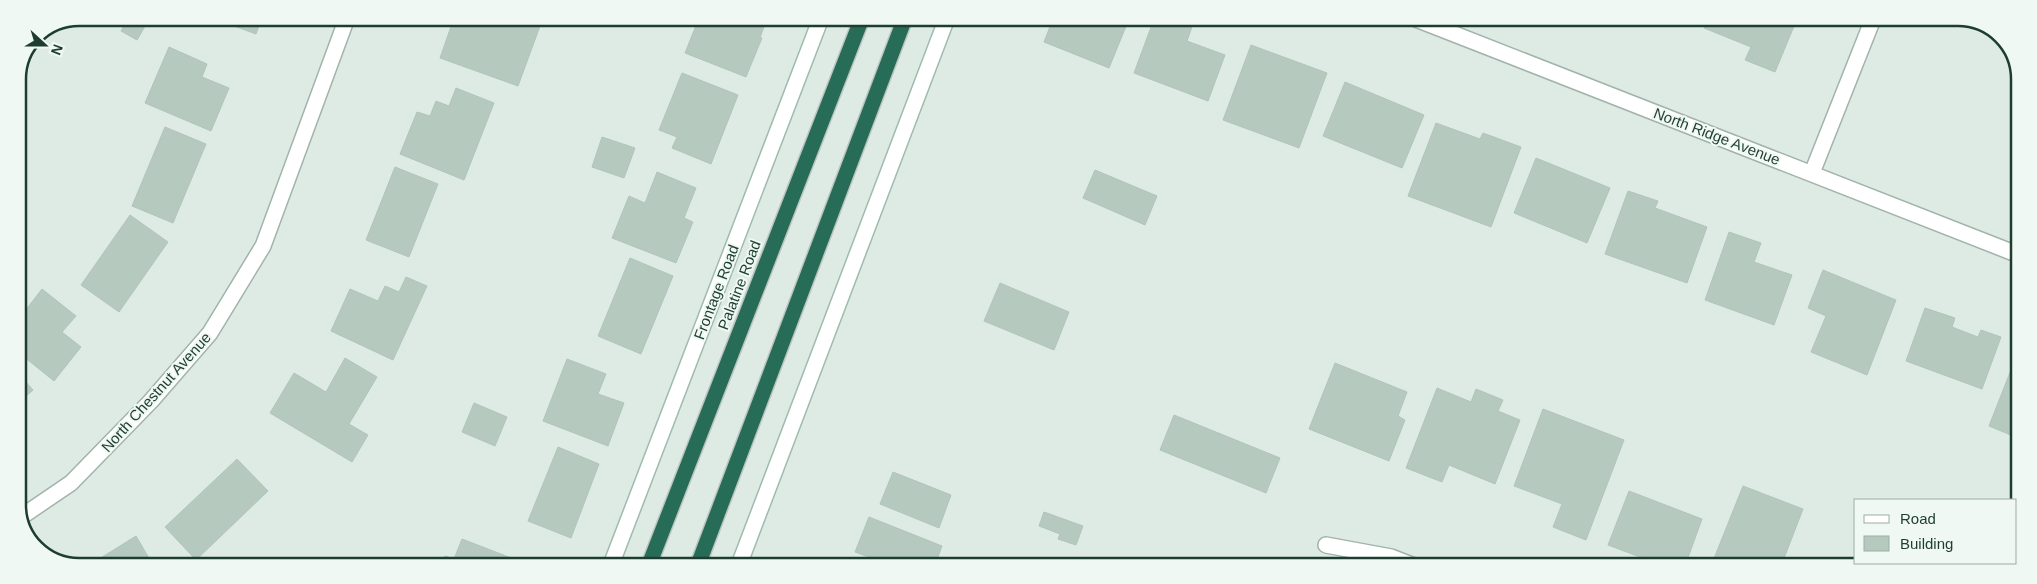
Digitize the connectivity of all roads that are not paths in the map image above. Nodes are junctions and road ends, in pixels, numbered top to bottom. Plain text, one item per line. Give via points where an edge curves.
1 (344, 26) edge
2 (818, 26) edge
3 (859, 26) edge
4 (902, 26) edge
5 (945, 26) edge
6 (1434, 26) edge
7 (1870, 26) edge
8 (1812, 174) junction
9 (2011, 252) edge
10 (27, 513) edge
11 (1326, 545) dead end
12 (614, 558) edge
13 (652, 558) edge
14 (701, 558) edge
15 (741, 558) edge
16 (1394, 558) edge

1 - 10 street, North Chestnut Avenue via 263,246 210,333 151,401 71,483
2 - 12 street, Frontage Road
3 - 13 highway, Palatine Road
4 - 14 highway
5 - 15 street
6 - 8 street, North Ridge Avenue
7 - 8 street
8 - 9 street, North Ridge Avenue
11 - 16 street

